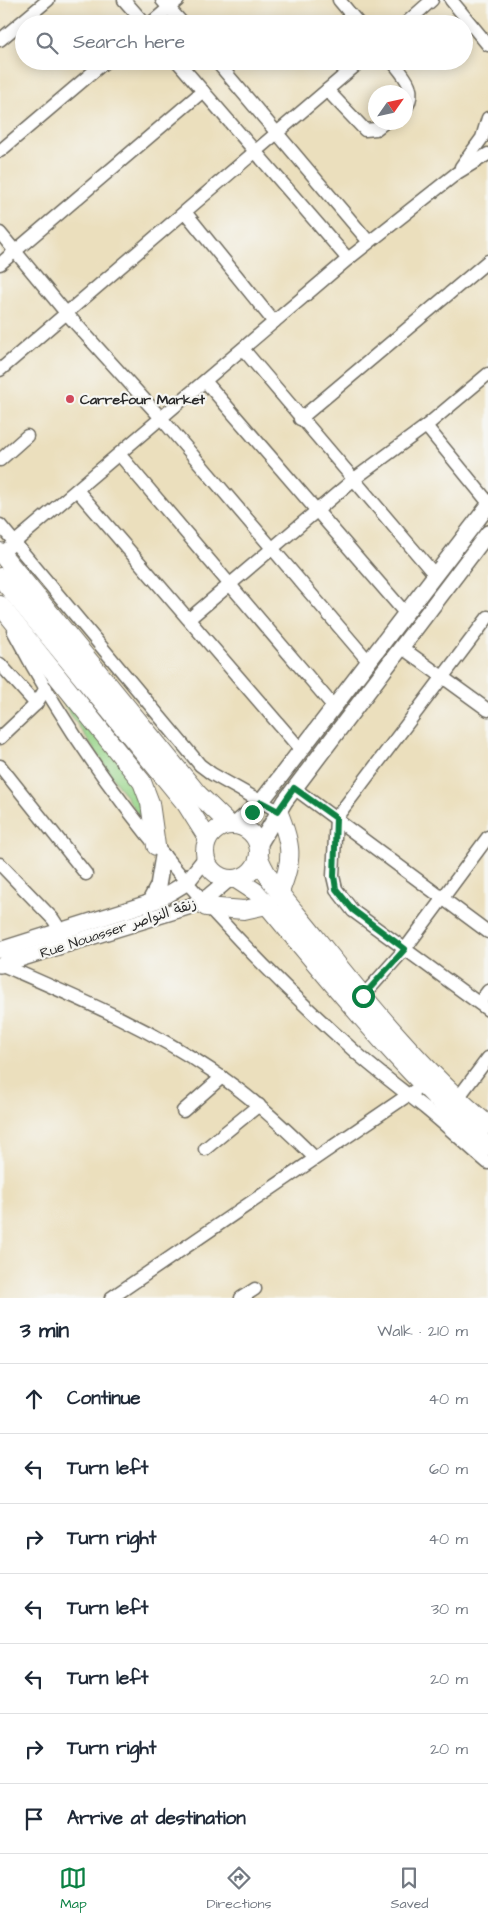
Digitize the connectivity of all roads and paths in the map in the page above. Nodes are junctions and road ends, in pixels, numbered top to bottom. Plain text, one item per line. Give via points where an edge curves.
1 (48, 0) edge
2 (124, 0) edge
3 (339, 0) edge
4 (432, 0) edge
5 (451, 0) edge
6 (170, 3) edge
7 (30, 15) edge
8 (137, 15) edge
9 (159, 15) edge
10 (177, 15) edge
11 (352, 15) edge
12 (415, 15) edge
13 (463, 15) edge
14 (473, 27) edge
15 (15, 28) edge
16 (0, 40) edge
17 (488, 45) edge
18 (95, 70) edge
19 (185, 70) edge
20 (224, 70) edge
21 (351, 70) edge
22 (398, 70) edge
23 (409, 85) edge
24 (327, 90) junction
25 (203, 91) junction
26 (488, 118) edge
27 (368, 130) edge
28 (278, 133) junction
29 (0, 150) edge
30 (256, 152) junction
31 (488, 154) edge
32 (457, 173) junction
33 (185, 212) junction
34 (0, 232) edge
35 (369, 242) junction
36 (15, 251) junction
37 (348, 259) junction
38 (488, 261) edge
39 (0, 264) edge
40 (68, 314) junction
41 (274, 322) junction
42 (243, 349) junction
43 (0, 370) edge
44 (488, 374) edge
45 (205, 381) junction
46 (161, 418) junction
47 (300, 419) junction
48 (426, 426) junction
49 (27, 436) dead end
50 (119, 454) junction
51 (0, 460) edge
52 (353, 480) junction
53 (77, 490) junction
54 (488, 502) edge
55 (488, 506) edge
56 (317, 511) junction
57 (0, 525) edge
58 (485, 543) edge
59 (272, 549) junction
60 (5, 550) edge
61 (436, 575) junction
62 (0, 577) edge
63 (230, 584) junction
64 (1, 606) edge
65 (406, 614) junction
66 (488, 617) edge
67 (189, 620) junction
68 (401, 647) junction
69 (369, 662) junction
70 (0, 664) edge
71 (442, 677) junction
72 (46, 688) junction
73 (36, 704) junction
74 (334, 707) junction
75 (488, 710) edge
76 (0, 738) edge
77 (301, 750) junction
78 (0, 767) edge
79 (294, 788) junction
80 (261, 802) junction
81 (278, 811) junction
82 (336, 818) junction
83 (232, 824) junction
84 (488, 837) edge
85 (208, 839) junction
86 (159, 851) junction
87 (259, 852) junction
88 (206, 858) junction
89 (0, 864) edge
90 (86, 874) dead end
91 (232, 879) junction
92 (186, 883) junction
93 (442, 898) junction
94 (273, 899) junction
95 (204, 904) junction
96 (148, 905) junction
97 (62, 931) junction
98 (488, 932) edge
99 (70, 945) junction
100 (405, 949) junction
101 (1, 956) edge
102 (488, 991) edge
103 (363, 996) junction
104 (483, 1007) edge
105 (488, 1058) edge
106 (222, 1077) junction
107 (424, 1084) junction
108 (408, 1095) junction
109 (458, 1098) junction
110 (259, 1105) junction
111 (183, 1111) dead end
112 (488, 1125) edge
113 (488, 1146) edge
114 (205, 1149) dead end
115 (315, 1158) junction
116 (488, 1163) edge
117 (255, 1289) dead end
118 (122, 1290) junction
119 (111, 1298) edge
120 (134, 1298) edge
121 (241, 1298) edge

1 - 7 street
2 - 8 street
3 - 11 street
4 - 12 street
5 - 13 street
6 - 9 street
6 - 10 street
14 - 17 street
15 - 16 street
18 - 29 street
19 - 25 street
20 - 28 street
21 - 24 street
22 - 23 street
24 - 27 street via 364,130
24 - 28 street
25 - 30 street
25 - 36 street
26 - 32 street via 482,138
28 - 30 street
28 - 35 street
30 - 33 street
30 - 37 street
31 - 32 street
32 - 35 street
33 - 40 street
33 - 41 street
34 - 36 street
35 - 37 street
36 - 39 street
36 - 40 street
37 - 41 street
38 - 47 street
40 - 43 street
40 - 46 street
41 - 42 street
42 - 45 street
42 - 47 street
44 - 48 street
45 - 46 street
45 - 56 street
46 - 50 street
46 - 59 street
47 - 52 street
48 - 52 street
48 - 54 street
49 - 51 street
50 - 53 street
50 - 63 street
52 - 56 street
52 - 61 street
53 - 60 street
53 - 67 street
55 - 61 main road
56 - 59 street
56 - 65 street
57 - 60 street
58 - 68 main road
59 - 63 street
59 - 69 street
60 - 80 street via 200,765
60 - 83 highway via 198,794
61 - 65 main road
62 - 85 highway via 181,798
63 - 67 street
63 - 74 street
64 - 72 street
64 - 86 highway via 142,782 150,803
65 - 69 main road
66 - 71 street
67 - 77 street
68 - 71 street
68 - 79 main road
69 - 74 main road
70 - 73 street
71 - 75 street
71 - 82 street
72 - 73 street
72 - 86 street via 90,757
73 - 76 street
74 - 77 main road
77 - 80 main road
78 - 90 street
79 - 81 main road
79 - 82 street
80 - 81 street
80 - 83 main road
81 - 87 main road
81 - 94 highway via 289,839 290,856 288,871
82 - 93 street
82 - 100 street via 336,889 353,910
83 - 85 highway via 217,829
83 - 87 highway via 253,833
84 - 93 street
85 - 88 highway
86 - 92 street
86 - 96 main road via 158,886
87 - 91 highway via 248,874
87 - 94 highway
88 - 91 highway via 212,870
88 - 92 main road
89 - 97 street
91 - 94 highway
91 - 95 main road, Rue Nouasser زنقة النواصر
92 - 95 street
92 - 96 main road
93 - 98 street
93 - 100 street
94 - 95 highway via 244,910
94 - 103 highway
94 - 107 highway via 353,1008
95 - 99 main road, Rue Nouasser زنقة النواصر
95 - 108 street via 335,1034
96 - 97 main road
97 - 99 street
97 - 101 main road
99 - 101 main road, Rue Nouasser زنقة النواصر
100 - 103 street
100 - 104 street
101 - 106 street via 159,1038
102 - 104 street
103 - 109 highway
105 - 109 street
106 - 110 street
106 - 111 street
107 - 108 street
107 - 113 highway
108 - 115 street
108 - 116 street
109 - 112 highway
110 - 114 street
110 - 115 street
115 - 118 street
117 - 121 street
118 - 119 street
118 - 120 street

